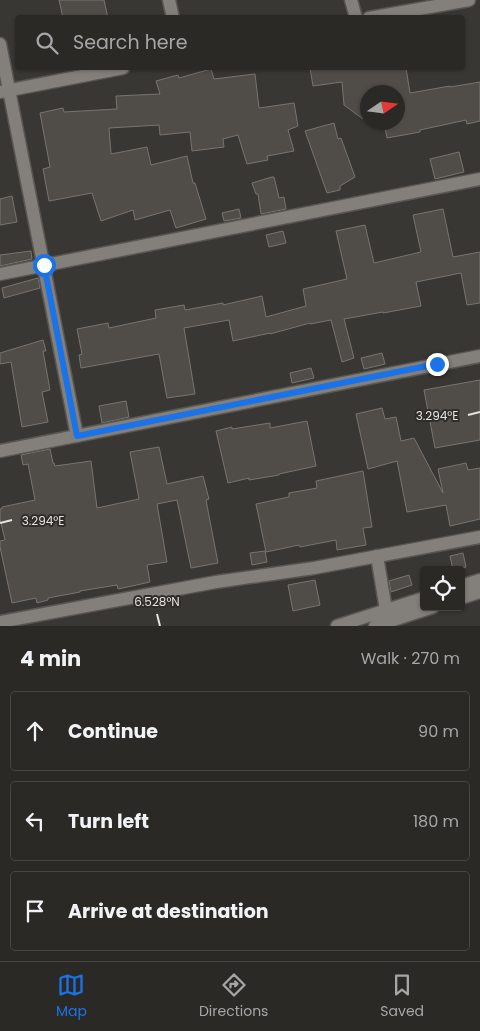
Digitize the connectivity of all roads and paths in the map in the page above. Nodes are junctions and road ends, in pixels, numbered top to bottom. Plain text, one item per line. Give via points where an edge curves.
1 (169, 0) edge
2 (351, 0) edge
3 (469, 0) edge
4 (172, 15) edge
5 (355, 15) edge
6 (386, 15) edge
7 (0, 44) edge
8 (113, 70) edge
9 (5, 91) edge
10 (480, 179) edge
11 (44, 265) junction
12 (0, 274) edge
13 (480, 356) edge
14 (77, 436) junction
15 (0, 452) edge
16 (480, 537) edge
17 (377, 556) junction
18 (480, 580) edge
19 (465, 585) edge
20 (480, 592) edge
21 (465, 597) edge
22 (420, 599) edge
23 (386, 610) junction
24 (421, 611) edge
25 (0, 622) edge
26 (338, 626) edge
27 (375, 626) edge

1 - 4 street
2 - 5 street
3 - 6 street
7 - 9 street
8 - 9 street
9 - 11 street
10 - 11 street
11 - 12 street
11 - 14 street
13 - 14 street
14 - 15 street
16 - 17 street
17 - 23 street
17 - 25 street
18 - 19 street
20 - 21 street
22 - 23 street
23 - 26 street
24 - 27 street

